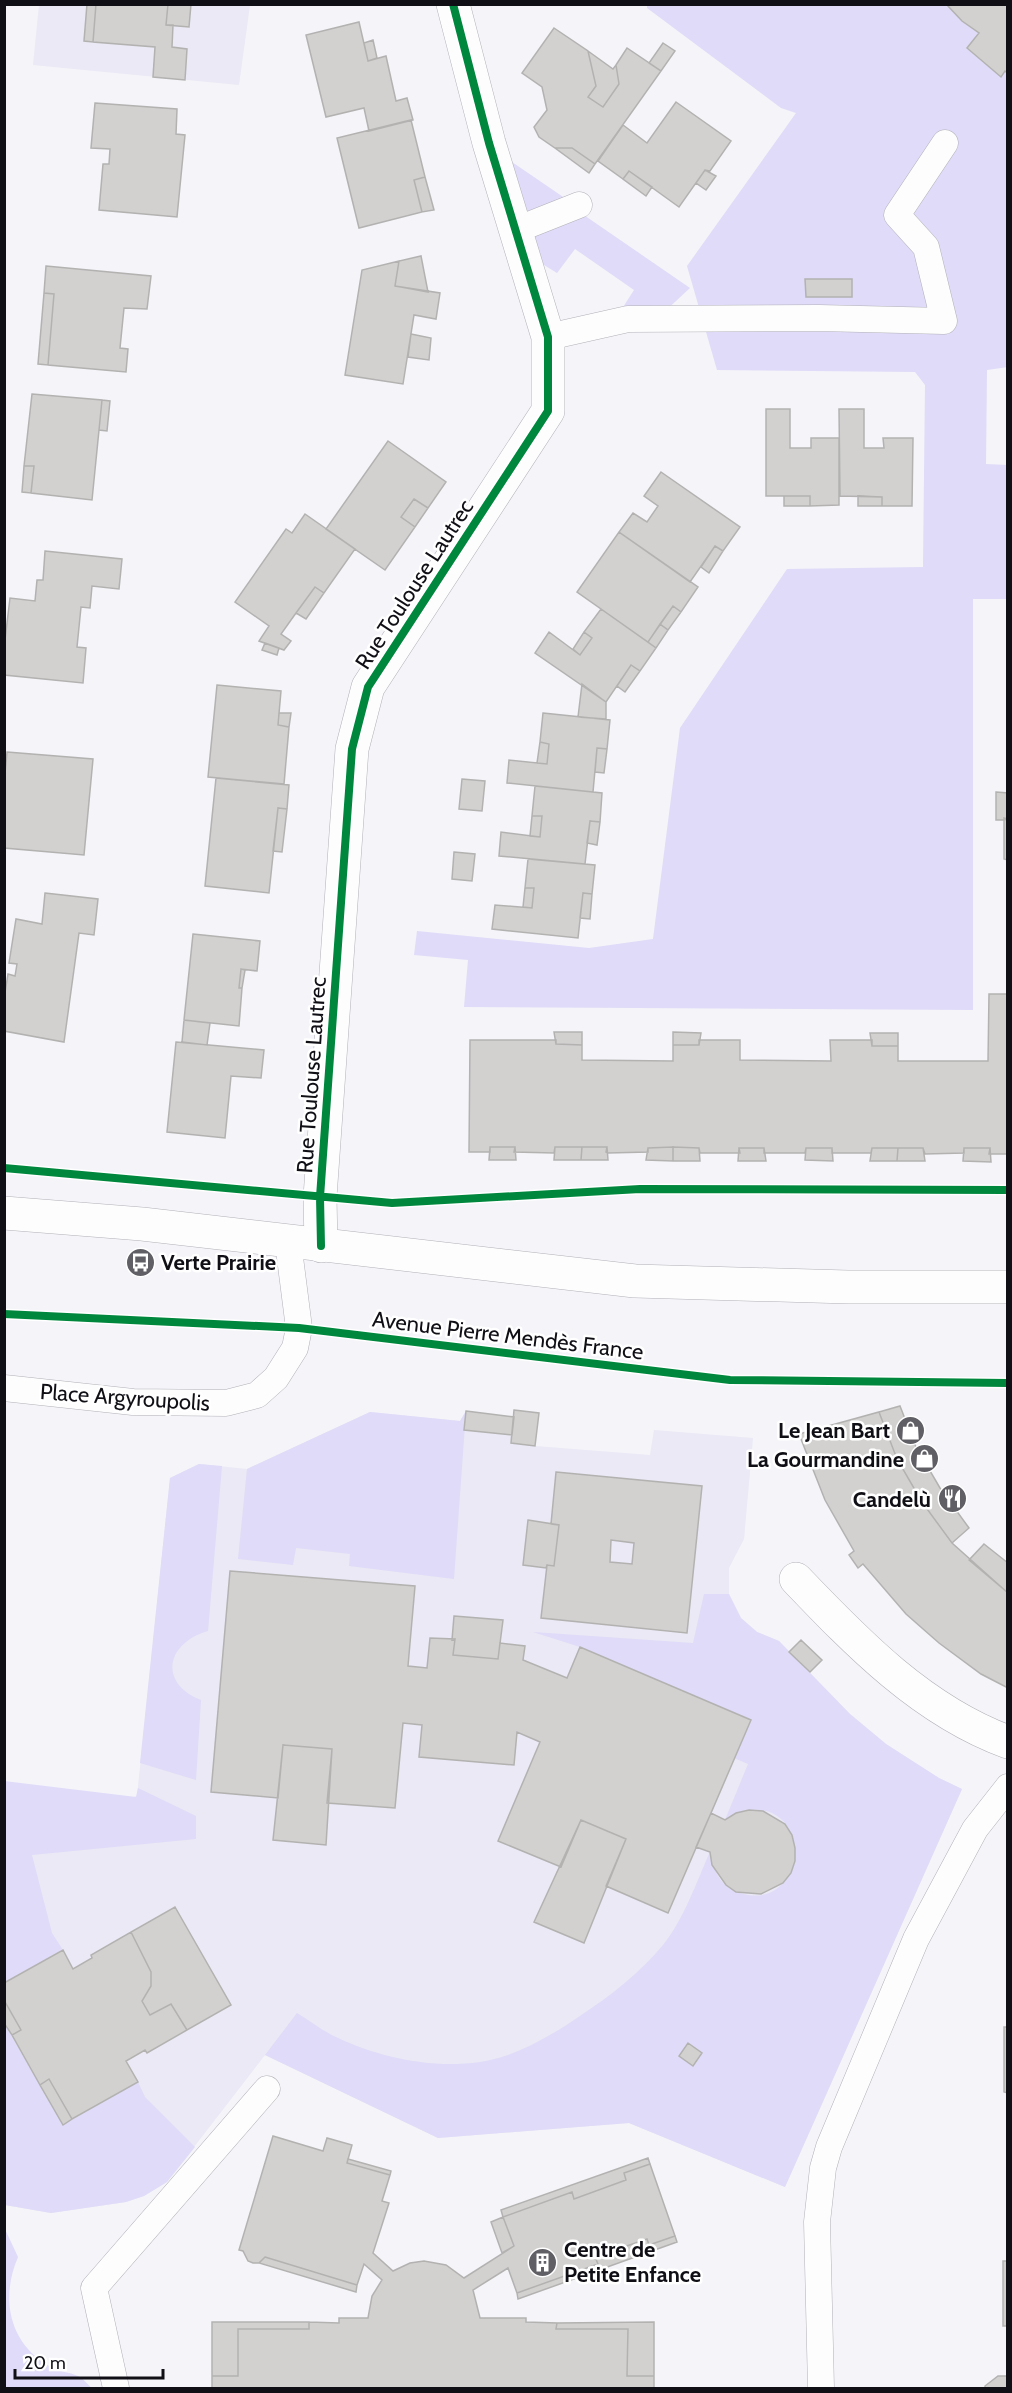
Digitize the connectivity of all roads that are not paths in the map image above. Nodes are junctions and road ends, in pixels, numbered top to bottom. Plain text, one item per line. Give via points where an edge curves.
1 (453, 4) edge
2 (945, 143) dead end
3 (579, 205) dead end
4 (516, 230) junction
5 (548, 337) junction
6 (4, 1213) edge
7 (288, 1242) junction
8 (321, 1246) junction
9 (1008, 1287) edge
10 (4, 1388) edge
11 (796, 1580) dead end
12 (1008, 1742) edge
13 (1008, 1787) edge
14 (267, 2089) dead end
15 (116, 2388) edge
16 (821, 2388) edge

1 - 4 street, Rue Toulouse Lautrec
2 - 5 lane via 897,215 926,247 944,321 628,319
3 - 4 lane
4 - 5 street, Rue Toulouse Lautrec
5 - 8 street, Rue Toulouse Lautrec via 548,411 368,687 352,749 320,1197
6 - 7 street via 142,1224
7 - 8 street
7 - 10 lane, Place Argyroupolis via 299,1328 295,1348 276,1378 257,1395 225,1403 133,1402
8 - 9 street via 635,1281
11 - 12 street via 879,1663 953,1716
13 - 16 lane via 975,1829 916,1939 829,2147 817,2222
14 - 15 lane via 94,2288

